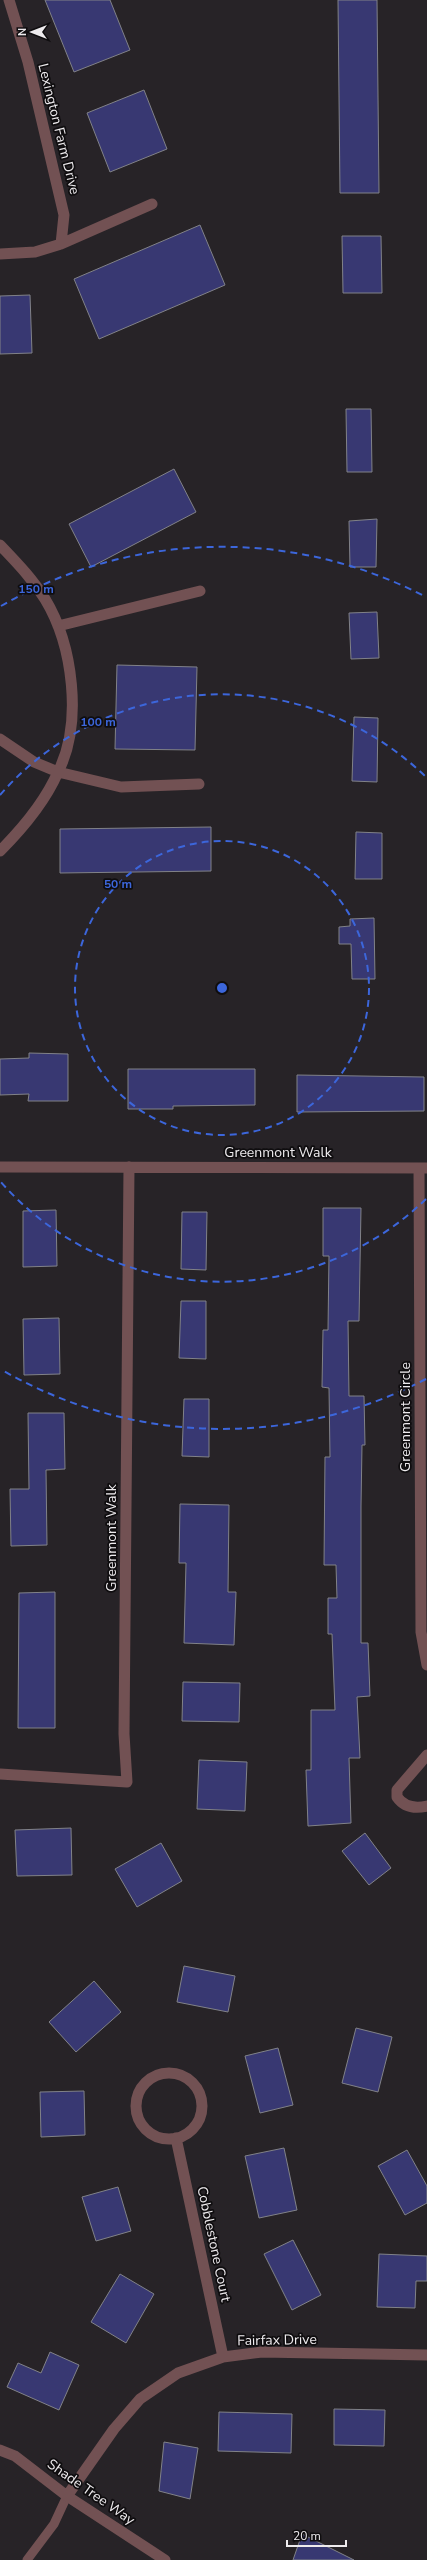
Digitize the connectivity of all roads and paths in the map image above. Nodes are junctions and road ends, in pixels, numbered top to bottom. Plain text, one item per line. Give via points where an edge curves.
1 (9, 0) edge
2 (152, 204) dead end
3 (61, 244) junction
4 (0, 254) edge
5 (0, 545) edge
6 (200, 591) dead end
7 (58, 626) junction
8 (0, 739) edge
9 (58, 772) junction
10 (199, 784) dead end
11 (0, 851) edge
12 (129, 1167) junction
13 (0, 1168) edge
14 (423, 1168) edge
15 (427, 1665) edge
16 (427, 1755) edge
17 (0, 1774) edge
18 (427, 1806) edge
19 (176, 2138) junction
20 (427, 2355) edge
21 (223, 2357) junction
22 (0, 2450) edge
23 (67, 2496) junction
24 (28, 2560) edge
25 (165, 2560) edge

1 - 3 street, Lexington Farm Drive via 28,62 64,215
2 - 3 street
3 - 4 street via 35,252
5 - 7 street via 29,575 45,599
6 - 7 street
7 - 9 street via 72,679 73,708 70,738
8 - 9 street via 34,762
9 - 10 street via 121,787
9 - 11 street via 49,792
12 - 13 street, Greenmont Walk
12 - 14 street, Greenmont Walk
12 - 17 street, Greenmont Walk via 124,1734 127,1782
14 - 15 street, Greenmont Circle via 421,1632
16 - 18 street via 396,1790 396,1797 405,1805 413,1808
19 - 19 street via 194,2128 202,2108 197,2088 185,2077 170,2072 150,2078 139,2091 136,2108 138,2119 153,2135 164,2139
19 - 21 street, Cobblestone Court
20 - 21 street, Fairfax Drive via 262,2352
21 - 23 street, Fairfax Drive via 178,2373 140,2399 114,2429
22 - 23 street, Shade Tree Way via 15,2456
23 - 24 lane via 54,2524
23 - 25 street, Shade Tree Way

